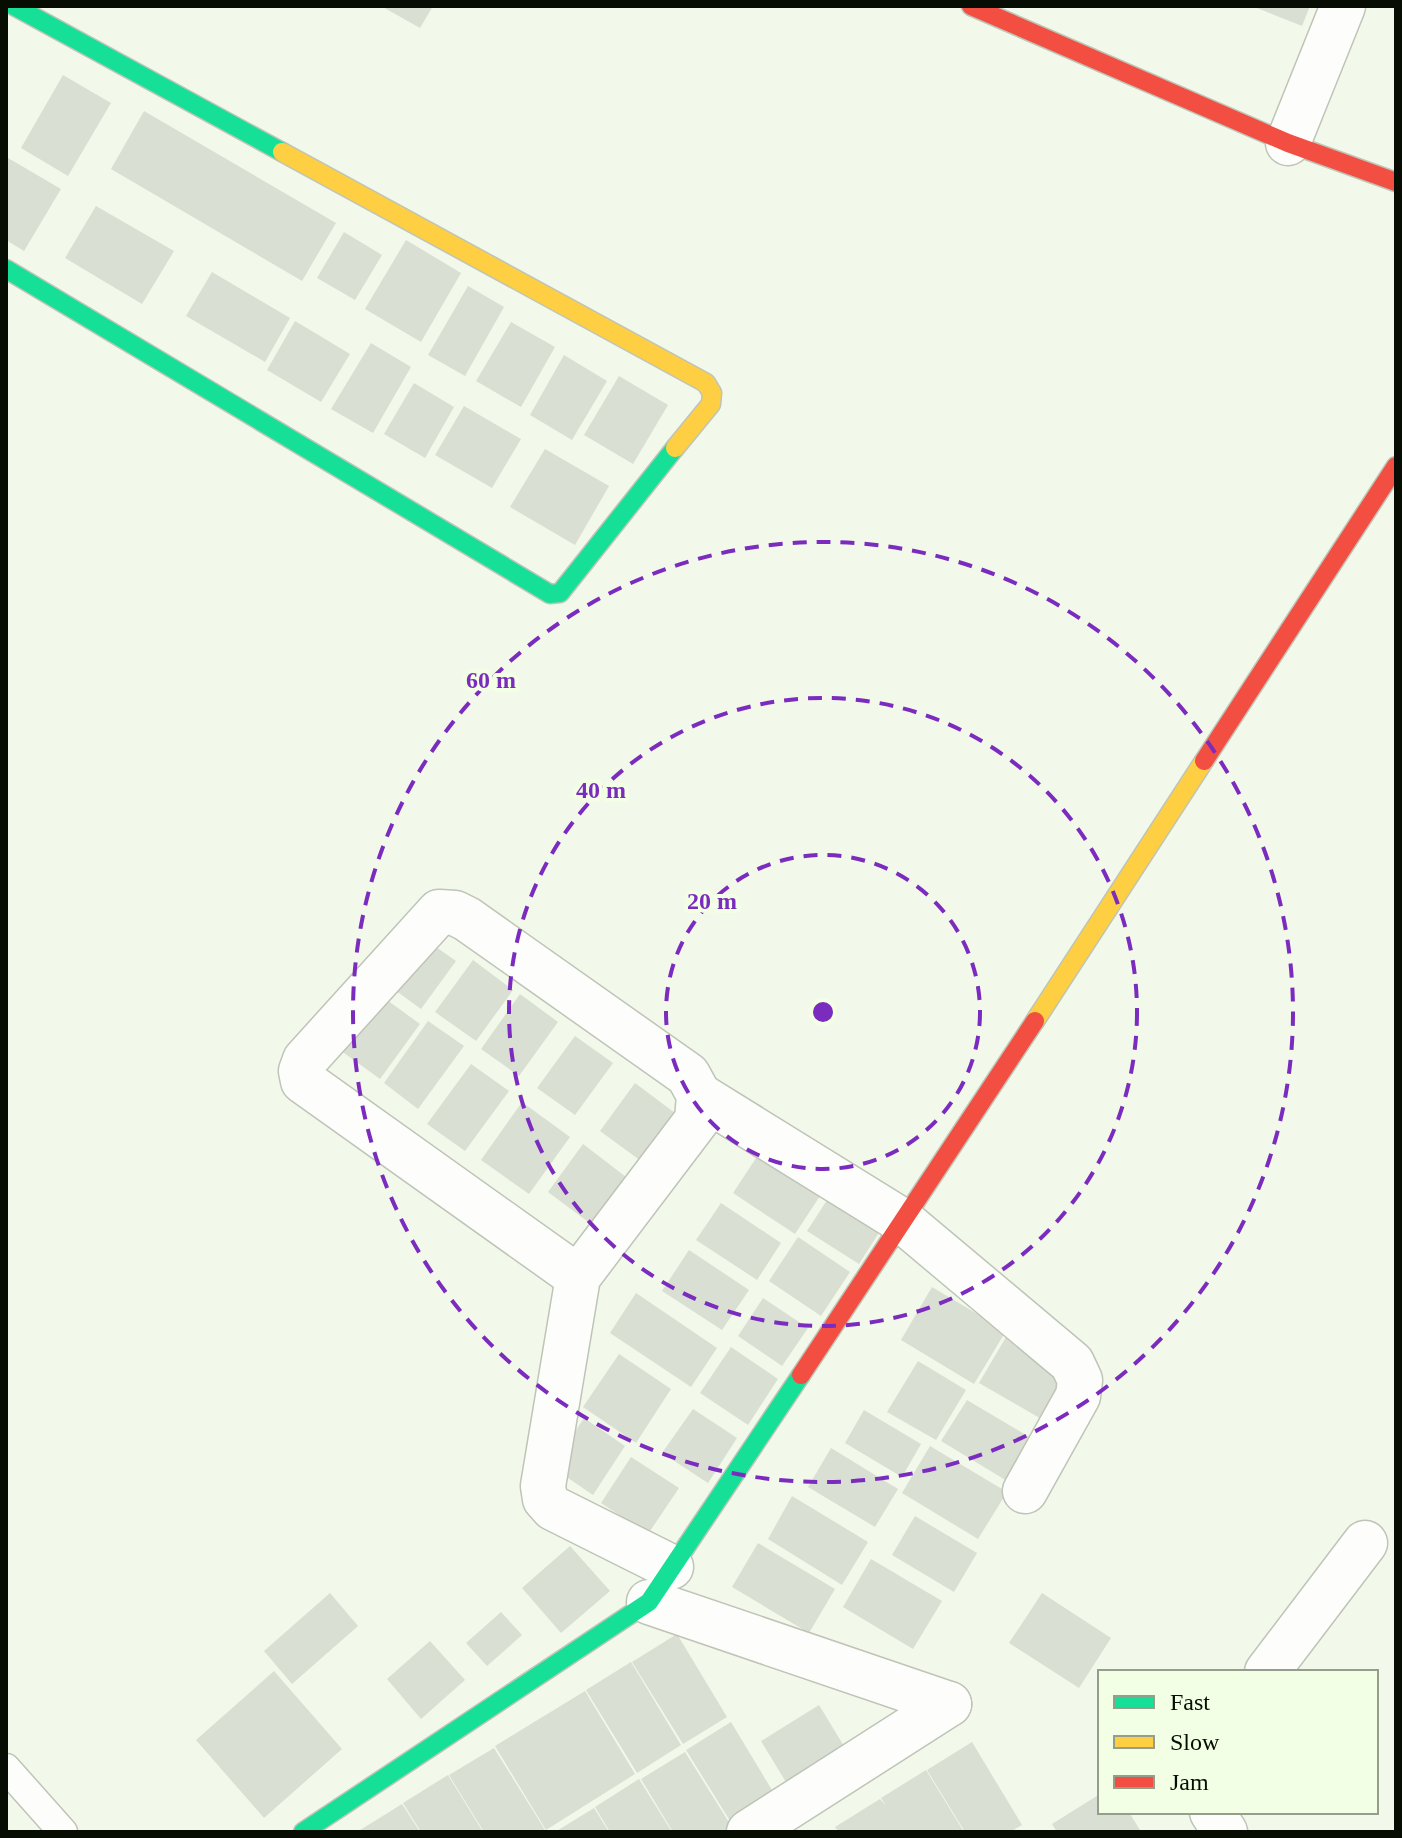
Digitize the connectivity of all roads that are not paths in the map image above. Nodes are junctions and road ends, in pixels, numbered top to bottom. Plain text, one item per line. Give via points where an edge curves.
1 (14, 6) edge
2 (971, 6) edge
3 (1343, 6) edge
4 (1288, 143) junction
5 (1396, 182) edge
6 (6, 269) edge
7 (1396, 466) edge
8 (699, 1095) junction
9 (904, 1222) junction
10 (578, 1277) junction
11 (1025, 1491) dead end
12 (1365, 1543) dead end
13 (660, 1584) junction
14 (1269, 1670) edge
15 (6, 1768) edge
16 (1213, 1814) edge
17 (63, 1832) edge
18 (303, 1832) edge
19 (749, 1832) edge
20 (1225, 1832) edge

1 - 6 street via 706,383 711,404 560,593 550,594
2 - 4 street
3 - 4 street
4 - 5 street
7 - 9 street
8 - 9 street
8 - 10 street via 697,1120
8 - 10 street via 688,1075 455,913 439,912 305,1060 303,1081
9 - 11 street via 1072,1363 1080,1380 1078,1396
9 - 13 street
10 - 13 street via 545,1499
12 - 14 street
13 - 18 street
13 - 19 street via 949,1704
15 - 17 lane
16 - 20 street

